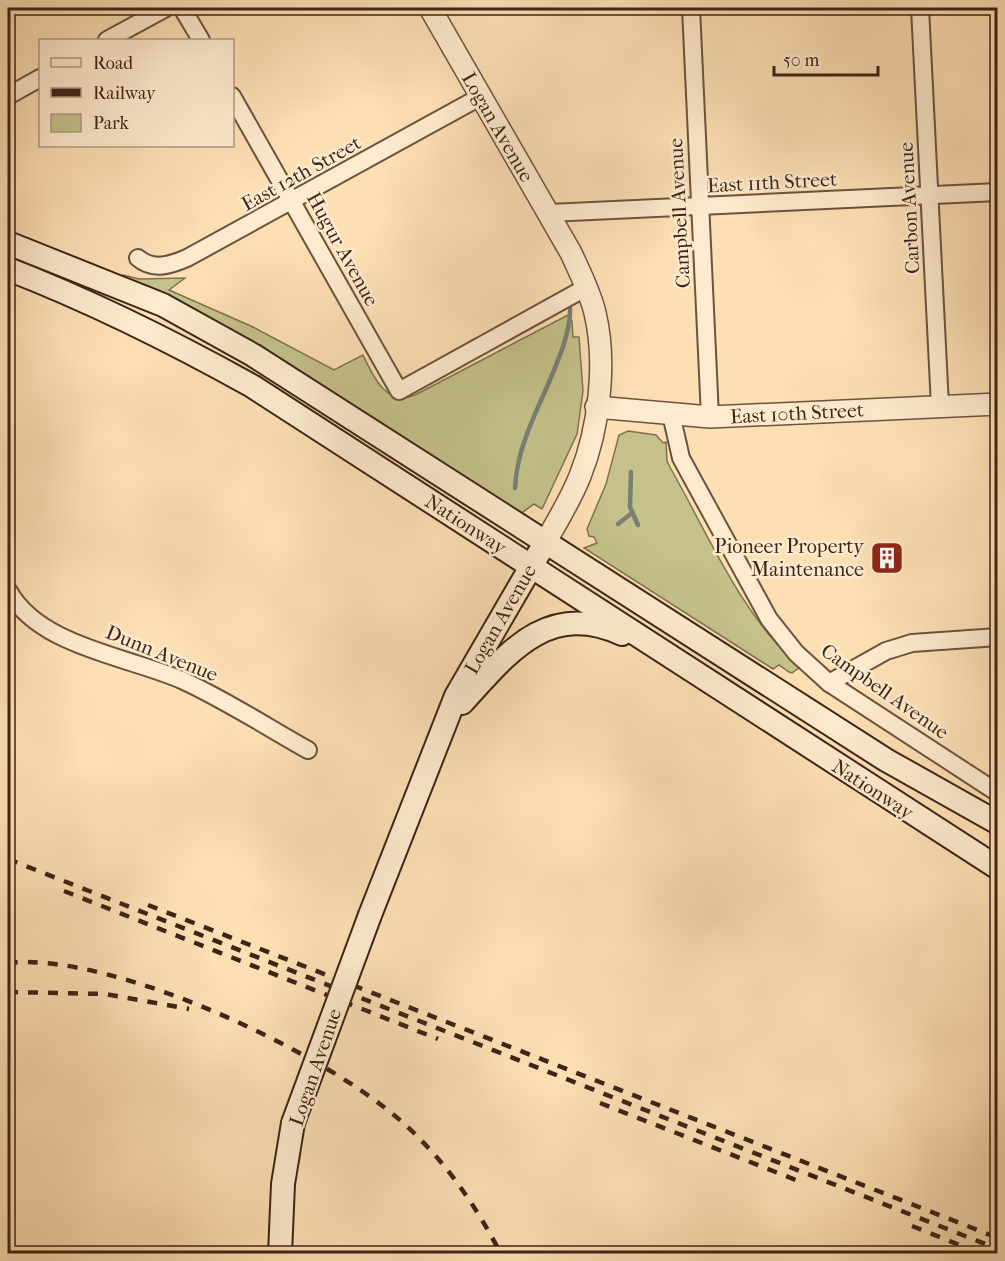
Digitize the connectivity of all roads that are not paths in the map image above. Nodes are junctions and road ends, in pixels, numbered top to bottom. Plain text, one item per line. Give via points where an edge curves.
1 (166, 8) edge
2 (182, 8) edge
3 (430, 8) edge
4 (691, 8) edge
5 (920, 8) edge
6 (109, 39) edge
7 (200, 39) edge
8 (39, 79) edge
9 (8, 96) edge
10 (480, 97) junction
11 (234, 100) edge
12 (998, 192) edge
13 (929, 195) junction
14 (292, 202) junction
15 (700, 206) junction
16 (549, 213) junction
17 (8, 243) edge
18 (138, 258) dead end
19 (8, 269) edge
20 (587, 287) junction
21 (998, 404) edge
22 (940, 406) junction
23 (597, 407) junction
24 (671, 414) junction
25 (710, 417) junction
26 (546, 541) junction
27 (531, 566) junction
28 (8, 590) edge
29 (998, 637) edge
30 (668, 654) junction
31 (829, 683) junction
32 (446, 720) junction
33 (308, 750) dead end
34 (998, 794) edge
35 (998, 822) edge
36 (998, 868) edge
37 (280, 1254) edge

1 - 6 street
2 - 7 street
3 - 10 street, Logan Avenue
4 - 15 street, Campbell Avenue
5 - 13 street, Carbon Avenue
8 - 9 street
10 - 14 street, East 12th Street
10 - 16 street, Logan Avenue
11 - 14 street, Hugur Avenue
12 - 13 street, East 11th Street
13 - 15 street, East 11th Street
13 - 22 street, Carbon Avenue
14 - 18 street, East 12th Street via 169,266
14 - 20 street, Hugur Avenue via 399,391
15 - 16 street, East 11th Street
15 - 25 street, Campbell Avenue
16 - 20 street, Logan Avenue
17 - 26 main road, Nationway via 140,295 224,338
19 - 27 main road, Nationway via 146,328 252,386
20 - 23 street, Logan Avenue via 595,314 599,353
21 - 22 street, East 10th Street
22 - 25 street, East 10th Street
23 - 24 street, East 10th Street
23 - 26 street, Logan Avenue via 581,474
24 - 25 street, East 10th Street
24 - 31 street, Campbell Avenue via 681,459 769,619 796,653
26 - 27 main road, Logan Avenue
26 - 35 main road, Nationway via 886,760
27 - 30 main road, Nationway
27 - 32 main road, Logan Avenue via 478,655
28 - 33 street, Dunn Avenue via 21,609 42,627 180,680
29 - 31 street via 912,643 886,651
30 - 32 main road via 605,627 578,623 548,628 507,653
30 - 36 main road, Nationway
31 - 34 street, Campbell Avenue
32 - 37 main road, Logan Avenue, bridge via 293,1123 283,1184

